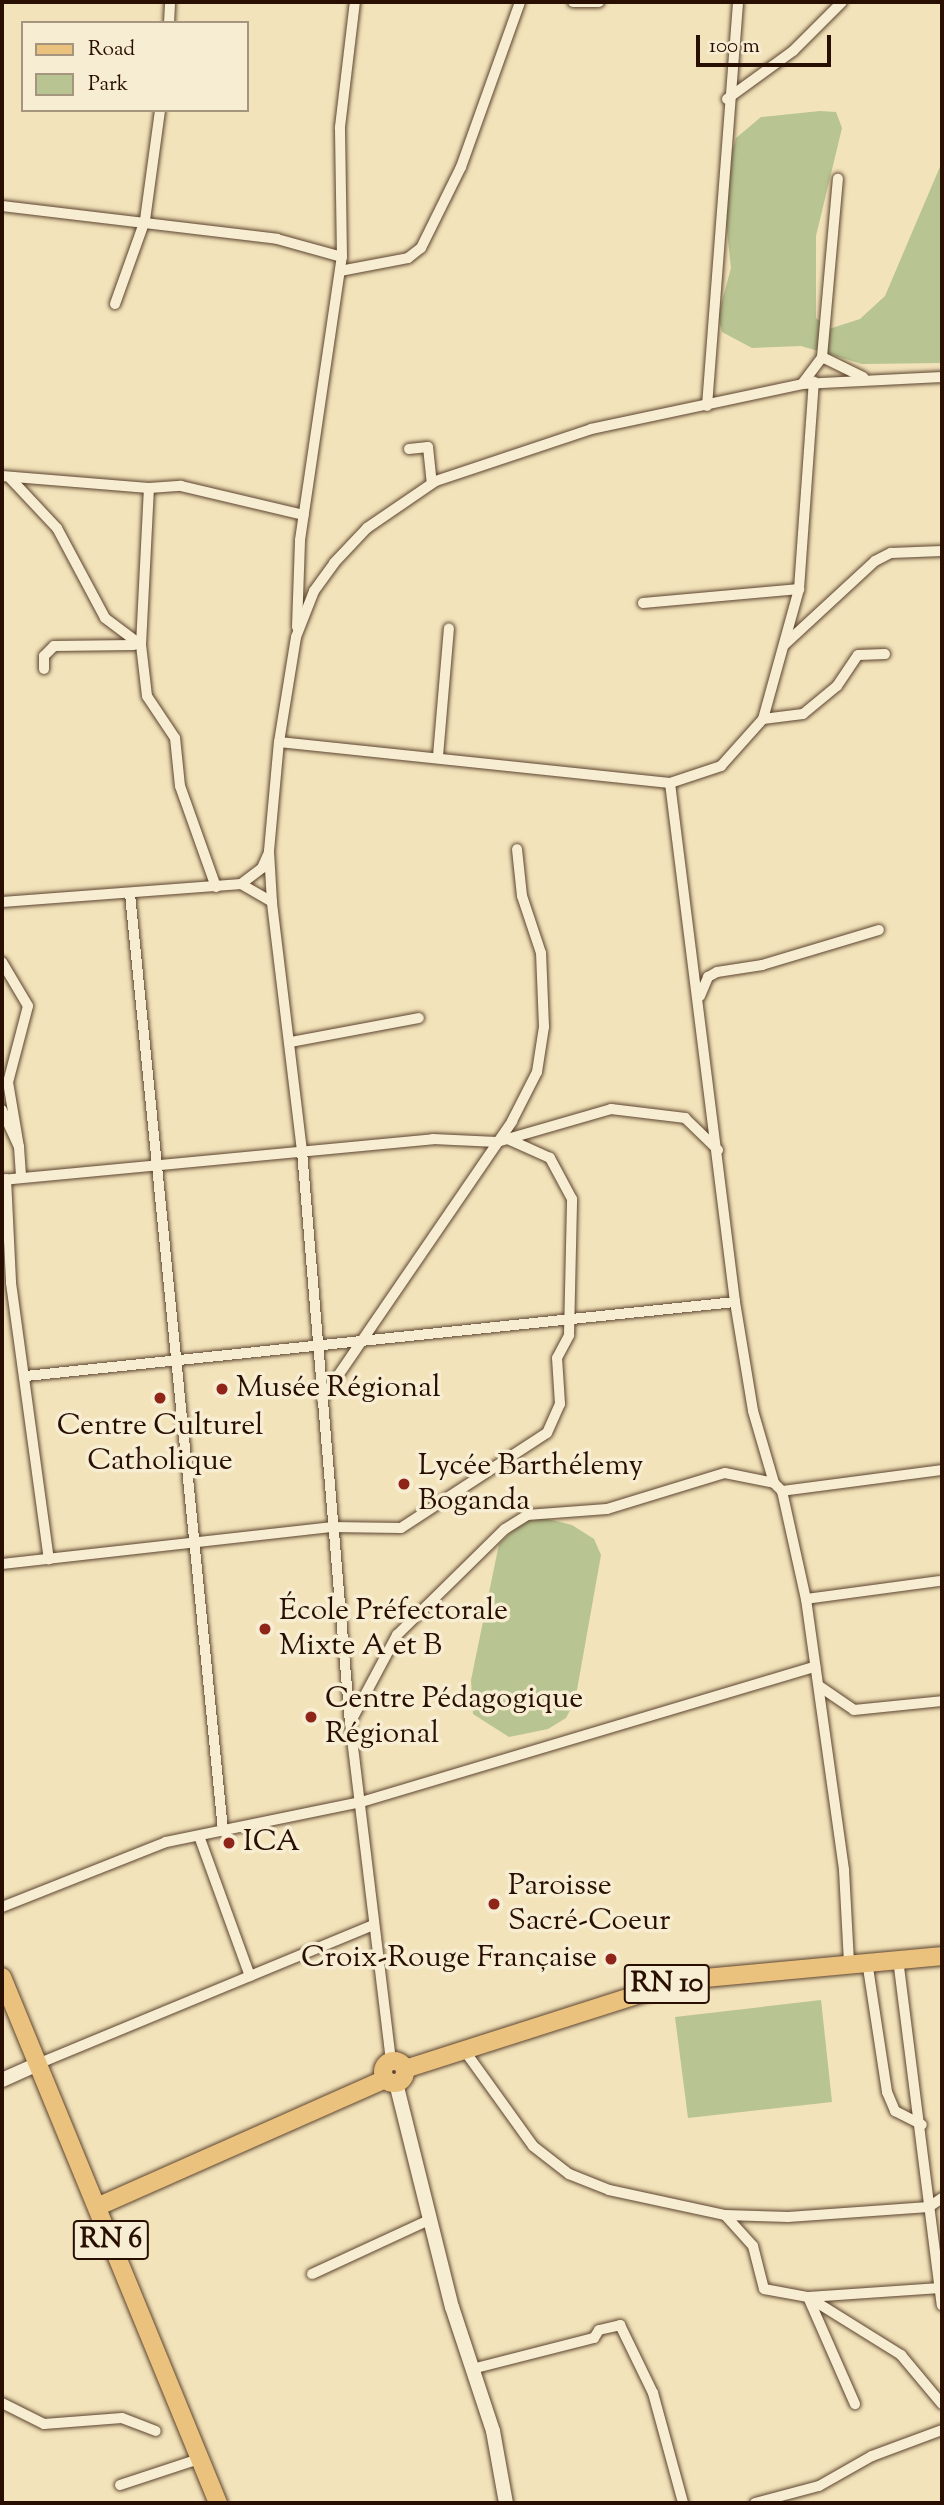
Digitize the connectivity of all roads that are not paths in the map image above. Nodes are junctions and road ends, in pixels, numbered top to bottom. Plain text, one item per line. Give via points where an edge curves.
1 (170, 2) edge
2 (355, 2) edge
3 (520, 2) edge
4 (573, 2) edge
5 (599, 2) edge
6 (738, 2) edge
7 (842, 2) edge
8 (169, 21) edge
9 (727, 99) junction
10 (160, 112) edge
11 (838, 179) dead end
12 (2, 206) edge
13 (145, 220) junction
14 (342, 257) junction
15 (341, 271) junction
16 (115, 304) dead end
17 (822, 357) junction
18 (942, 377) edge
19 (866, 378) junction
20 (814, 382) junction
21 (802, 384) junction
22 (707, 406) junction
23 (409, 449) dead end
24 (6, 477) edge
25 (432, 483) junction
26 (149, 488) junction
27 (304, 515) junction
28 (942, 551) edge
29 (799, 589) junction
30 (643, 603) dead end
31 (449, 628) dead end
32 (296, 637) junction
33 (138, 645) junction
34 (784, 645) junction
35 (885, 654) dead end
36 (44, 669) dead end
37 (763, 719) junction
38 (279, 742) junction
39 (438, 756) junction
40 (670, 783) junction
41 (517, 849) dead end
42 (269, 851) junction
43 (241, 884) junction
44 (216, 887) junction
45 (130, 894) junction
46 (2, 902) edge
47 (272, 902) junction
48 (879, 930) dead end
49 (2, 962) edge
50 (698, 999) junction
51 (419, 1018) dead end
52 (291, 1042) junction
53 (2, 1110) edge
54 (503, 1141) junction
55 (19, 1147) junction
56 (718, 1150) junction
57 (302, 1151) junction
58 (158, 1164) junction
59 (21, 1177) junction
60 (4, 1180) edge
61 (5, 1232) edge
62 (735, 1303) junction
63 (568, 1323) junction
64 (354, 1344) junction
65 (317, 1348) junction
66 (177, 1361) junction
67 (26, 1376) junction
68 (321, 1400) junction
69 (942, 1470) edge
70 (778, 1487) junction
71 (331, 1527) junction
72 (195, 1542) junction
73 (49, 1559) junction
74 (2, 1564) edge
75 (939, 1581) dead end
76 (806, 1599) junction
77 (816, 1667) junction
78 (819, 1686) junction
79 (942, 1701) edge
80 (350, 1723) junction
81 (361, 1802) junction
82 (223, 1831) junction
83 (199, 1836) junction
84 (2, 1907) edge
85 (373, 1925) junction
86 (942, 1956) edge
87 (898, 1959) junction
88 (858, 1962) junction
89 (250, 1976) junction
90 (2, 1977) edge
91 (467, 2054) junction
92 (40, 2063) junction
93 (394, 2073) junction
94 (2, 2080) edge
95 (922, 2125) junction
96 (942, 2198) edge
97 (99, 2206) junction
98 (929, 2207) junction
99 (725, 2214) junction
100 (431, 2219) junction
101 (938, 2231) edge
102 (312, 2274) dead end
103 (940, 2288) junction
104 (808, 2297) junction
105 (942, 2305) edge
106 (472, 2369) junction
107 (2, 2403) edge
108 (855, 2404) dead end
109 (942, 2404) edge
110 (942, 2430) edge
111 (156, 2431) dead end
112 (199, 2459) junction
113 (120, 2485) dead end
114 (218, 2503) edge
115 (506, 2503) edge
116 (682, 2503) edge
117 (755, 2503) edge

1 - 8 street
2 - 14 street via 340,127
3 - 15 street via 461,167 421,248 408,258
4 - 5 street
6 - 9 street
7 - 9 street via 793,51
9 - 22 street via 729,164
10 - 13 street
11 - 17 street
12 - 13 street
13 - 14 street via 277,239
13 - 16 street
14 - 15 street
15 - 27 street
17 - 19 street
17 - 21 street
18 - 19 street
19 - 20 street
20 - 21 street
20 - 29 street
21 - 22 street
22 - 25 street via 591,429
23 - 25 street via 428,447
24 - 26 street
24 - 33 street via 57,528 105,618
25 - 32 street via 367,528 334,563 314,591
26 - 27 street via 181,486
26 - 33 street
27 - 32 street
28 - 34 street via 891,553 875,561
29 - 30 street
29 - 34 street
31 - 39 street
32 - 38 street
33 - 36 street via 54,646 44,656
33 - 44 street via 146,696 175,738 180,786
34 - 37 street
35 - 37 street via 858,655 837,686 803,714
37 - 40 street via 721,766
38 - 39 street
38 - 42 street
39 - 40 street
40 - 50 street
41 - 54 street via 522,896 541,953 543,1035 532,1084
42 - 43 street via 262,868
42 - 47 street
43 - 44 street
43 - 47 street
44 - 45 street
45 - 46 street
45 - 58 street
47 - 52 street
48 - 50 street via 717,972 708,976
49 - 55 street via 28,1006 8,1082
50 - 56 street
51 - 52 street
52 - 57 street
53 - 55 street
54 - 56 street via 593,1113 643,1108 692,1122
54 - 57 street via 433,1139
54 - 63 street via 550,1158 569,1185
54 - 64 street via 411,1274
55 - 59 street
56 - 62 street
57 - 58 street
57 - 65 street
58 - 59 street
58 - 66 street
59 - 60 street
60 - 61 street
61 - 67 street
62 - 63 street
62 - 70 street via 753,1410
63 - 64 street
63 - 71 street via 557,1357 560,1404 547,1433 411,1524 386,1531
64 - 65 street
64 - 68 street
65 - 66 street
65 - 68 street
66 - 67 street
66 - 72 street
67 - 73 street
68 - 71 street
69 - 70 street
70 - 76 street
70 - 80 street via 725,1473 607,1509 527,1515 505,1528 397,1634
71 - 72 street
71 - 80 street
72 - 73 street
72 - 82 street
73 - 74 street
75 - 76 street
76 - 77 street
77 - 78 street
77 - 81 street
78 - 79 street via 854,1710
78 - 88 street
80 - 81 street
81 - 82 street
81 - 85 street
82 - 83 street
83 - 84 street via 166,1842
83 - 89 street
85 - 89 street
85 - 93 street
86 - 87 main road, RN 10
87 - 88 main road, RN 10
87 - 95 street
88 - 91 main road, RN 10 via 743,1972 631,1993
88 - 95 street via 894,2112
89 - 92 street
90 - 92 main road, RN 6
91 - 93 main road, RN 10
91 - 99 street via 533,2147 569,2174 622,2194
92 - 94 street
92 - 97 main road, RN 6
93 - 97 main road, RN 10
93 - 100 street
95 - 98 street
96 - 98 street
97 - 112 main road, RN 6
98 - 99 street via 788,2217
98 - 101 street
99 - 104 street via 753,2246 764,2289
100 - 102 street
100 - 106 street
101 - 103 street
103 - 104 street
103 - 105 street
104 - 108 street
104 - 109 street via 901,2355
106 - 115 street via 493,2431
106 - 116 street via 594,2339 599,2330 620,2325 653,2393
107 - 111 street via 44,2424 122,2418
110 - 117 street via 872,2456 819,2486
112 - 113 street
112 - 114 main road, RN 6

